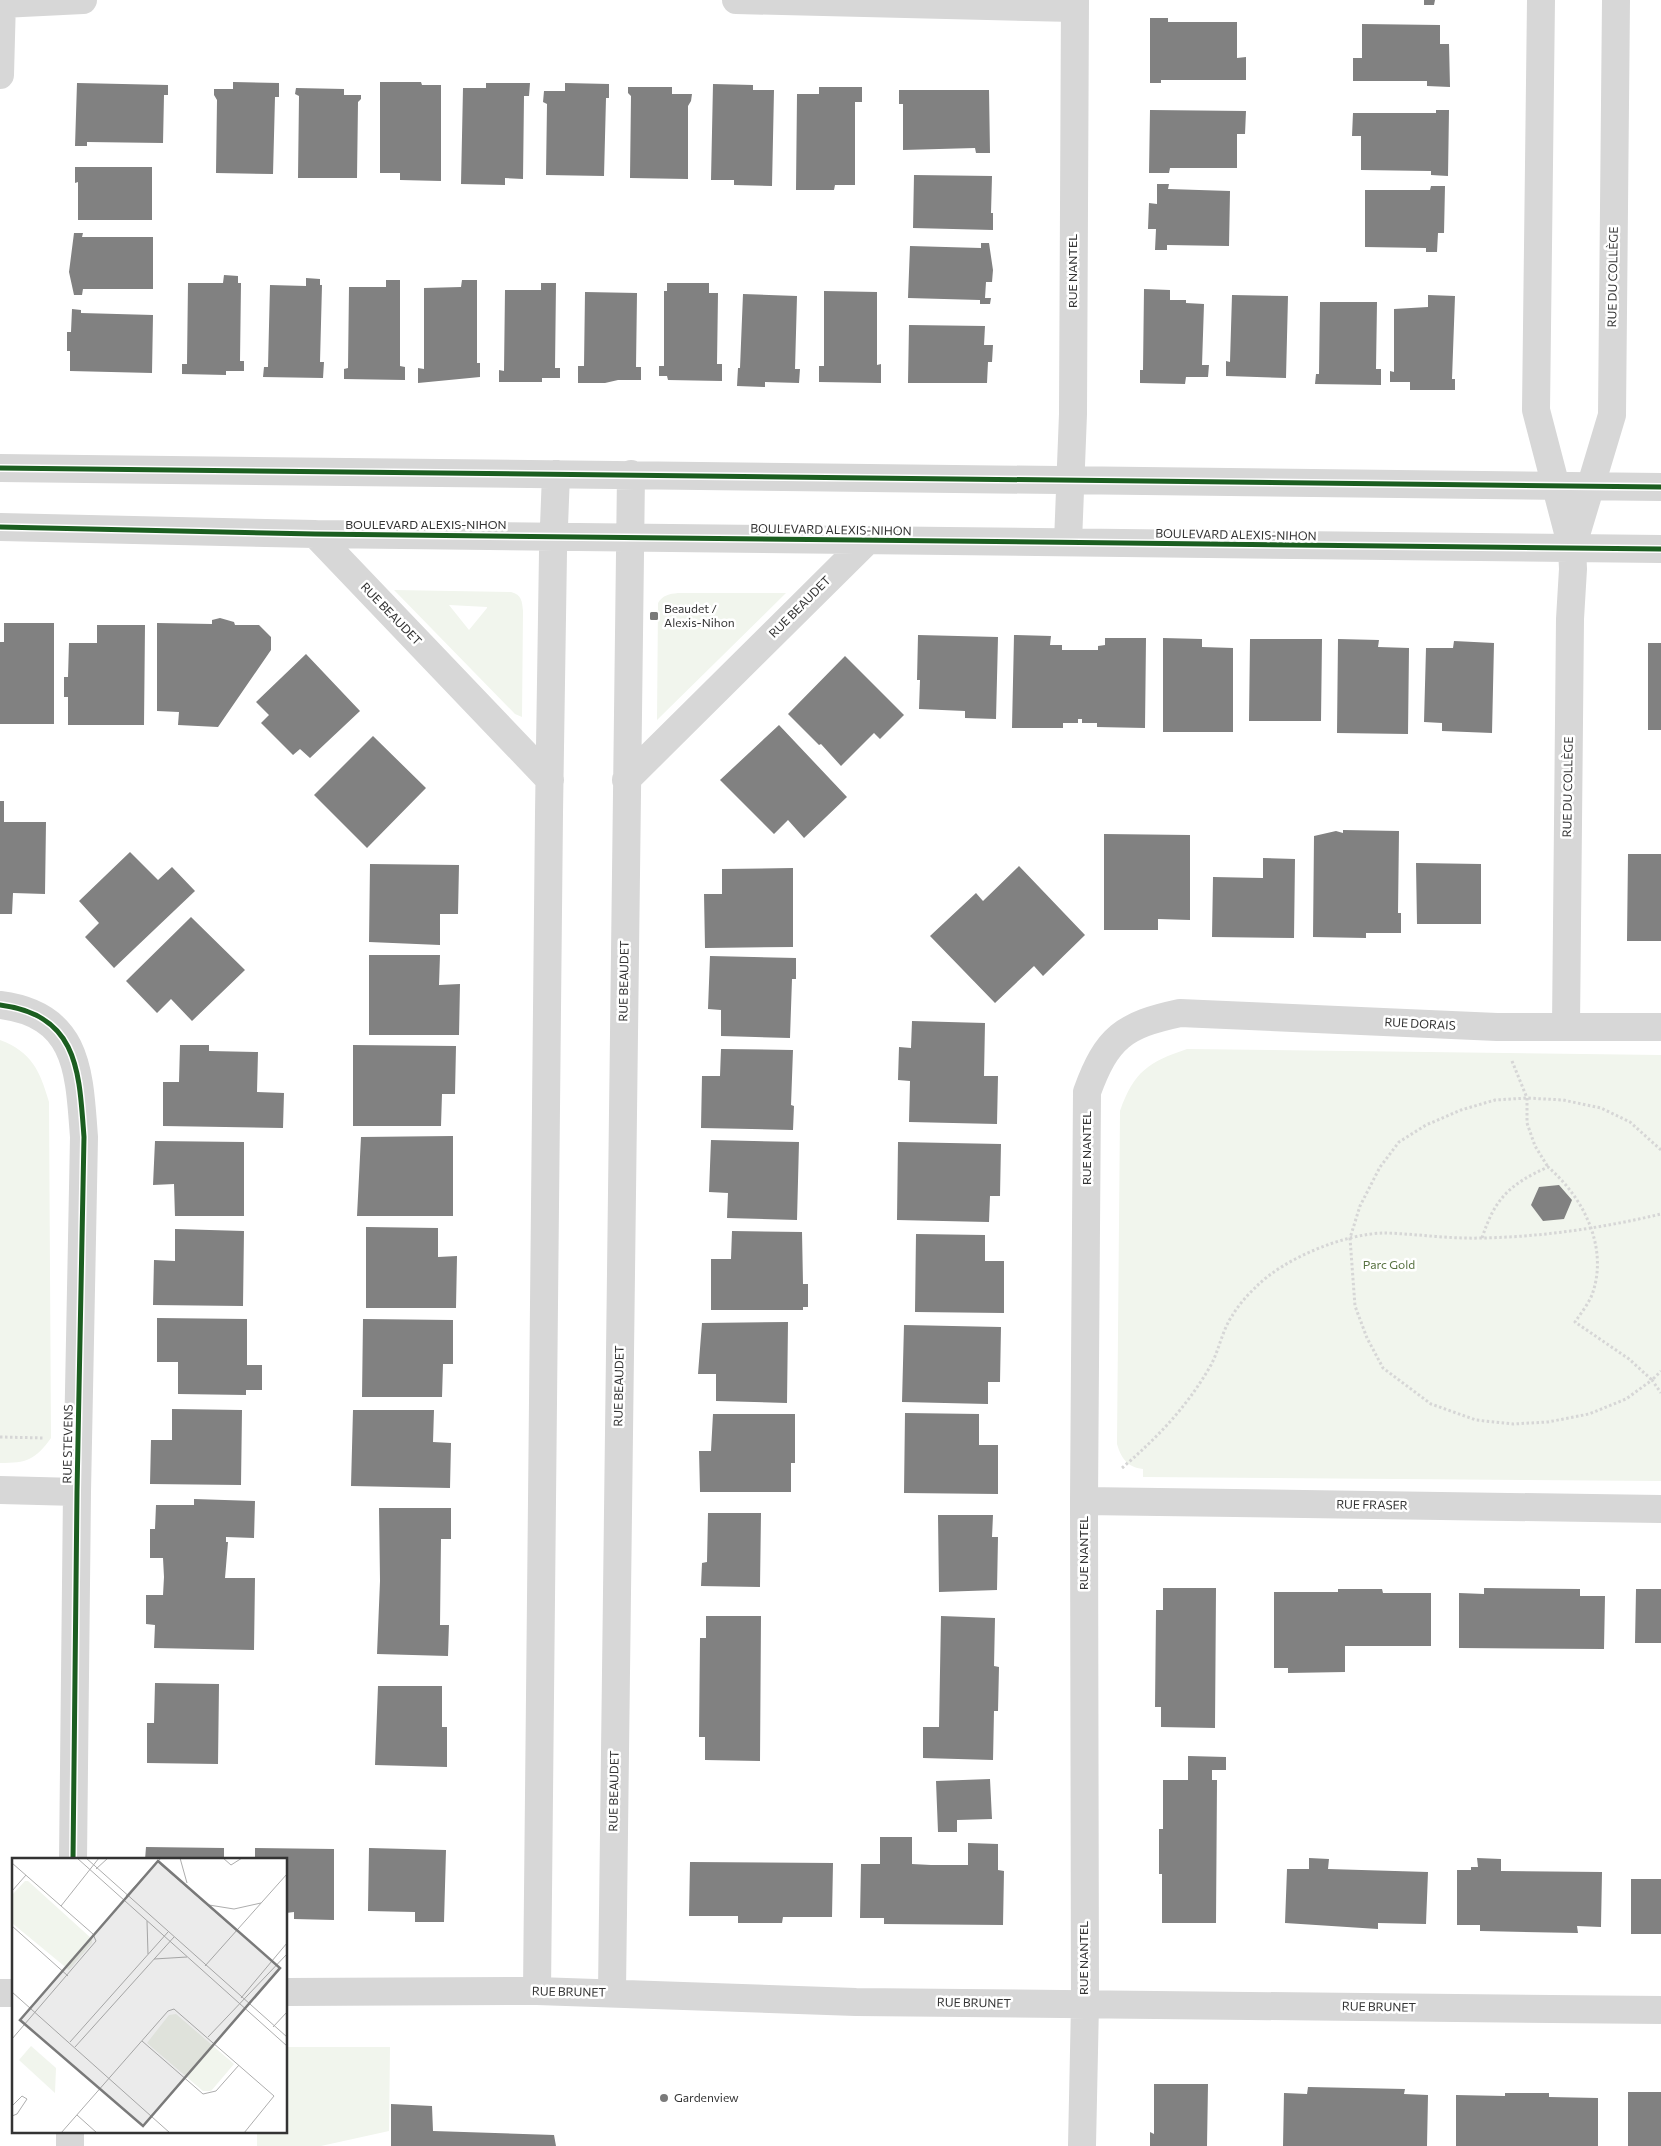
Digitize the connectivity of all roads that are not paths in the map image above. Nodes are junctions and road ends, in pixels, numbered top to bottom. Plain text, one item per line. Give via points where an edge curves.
1 (83, 0) edge
2 (736, 0) edge
3 (1541, 0) edge
4 (1616, 0) edge
5 (2, 2) edge
6 (1074, 4) edge
7 (0, 75) edge
8 (0, 468) edge
9 (556, 474) junction
10 (631, 474) junction
11 (1070, 480) junction
12 (1555, 486) junction
13 (1591, 487) junction
14 (1661, 487) edge
15 (0, 527) edge
16 (315, 534) junction
17 (553, 536) junction
18 (630, 538) junction
19 (868, 540) junction
20 (1068, 542) junction
21 (1572, 548) junction
22 (1661, 549) edge
23 (550, 780) junction
24 (626, 780) junction
25 (0, 1005) edge
26 (1180, 1013) joint
27 (1566, 1027) junction
28 (1661, 1027) edge
29 (0, 1490) edge
30 (77, 1492) junction
31 (1084, 1501) junction
32 (1661, 1509) edge
33 (73, 1858) edge
34 (537, 1991) junction
35 (288, 1992) edge
36 (612, 1992) junction
37 (1085, 2004) junction
38 (1661, 2010) edge
39 (1082, 2146) edge

1 - 5 street
2 - 6 street
3 - 12 street, RUE DU COLLÈGE via 1536,410
4 - 13 street, RUE DU COLLÈGE via 1612,415
5 - 7 street
6 - 11 street, RUE NANTEL
8 - 9 street
9 - 10 street
9 - 17 street
10 - 11 street
10 - 18 street, RUE BEAUDET
11 - 12 street
11 - 20 street, RUE NANTEL
12 - 13 street
12 - 21 street, RUE DU COLLÈGE
13 - 14 street
13 - 21 street, RUE DU COLLÈGE
15 - 16 street, BOULEVARD ALEXIS-NIHON
16 - 17 street, BOULEVARD ALEXIS-NIHON
16 - 23 street, RUE BEAUDET
17 - 18 street, BOULEVARD ALEXIS-NIHON
17 - 23 street
18 - 19 street, BOULEVARD ALEXIS-NIHON
18 - 24 street, RUE BEAUDET
19 - 20 street, BOULEVARD ALEXIS-NIHON
19 - 24 street, RUE BEAUDET
20 - 21 street, BOULEVARD ALEXIS-NIHON
21 - 22 street, BOULEVARD ALEXIS-NIHON
21 - 27 street, RUE DU COLLÈGE
23 - 34 street
24 - 36 street, RUE BEAUDET
25 - 30 street, RUE STEVENS via 19,1007 44,1018 60,1032 75,1060 80,1091 84,1137
26 - 27 street, RUE DORAIS via 1497,1027
26 - 31 street, RUE NANTEL via 1146,1020 1117,1037 1097,1064 1087,1092
27 - 28 street, RUE DORAIS
29 - 30 street
30 - 33 street, RUE STEVENS
31 - 32 street, RUE FRASER
31 - 37 street, RUE NANTEL
34 - 35 street, RUE BRUNET
34 - 36 street, RUE BRUNET
36 - 37 street, RUE BRUNET via 856,2002
37 - 38 street, RUE BRUNET
37 - 39 street, RUE NANTEL

